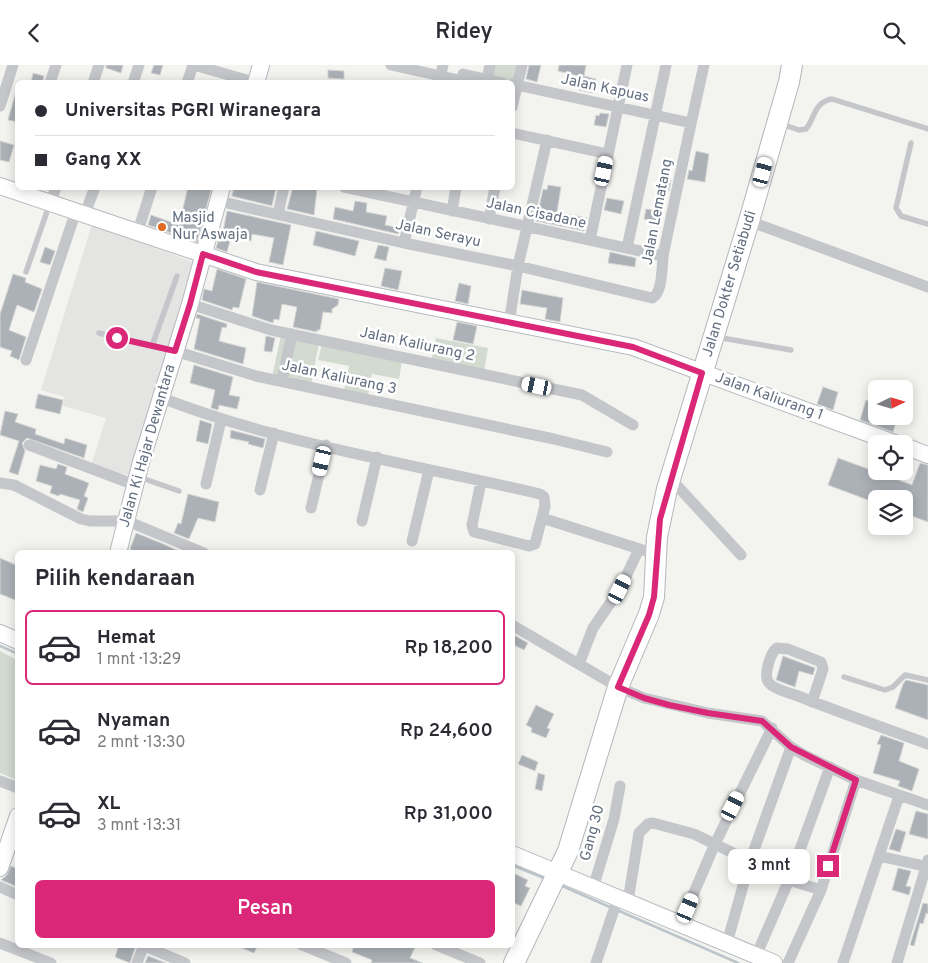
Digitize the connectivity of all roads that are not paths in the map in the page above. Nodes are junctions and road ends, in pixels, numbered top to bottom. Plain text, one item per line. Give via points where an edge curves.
1 (13, 65) edge
2 (56, 65) edge
3 (99, 65) edge
4 (139, 65) edge
5 (194, 65) edge
6 (262, 65) edge
7 (391, 65) edge
8 (422, 65) edge
9 (490, 65) edge
10 (522, 65) edge
11 (627, 65) edge
12 (666, 65) edge
13 (704, 65) edge
14 (792, 65) edge
15 (441, 73) edge
16 (487, 79) junction
17 (51, 80) edge
18 (93, 80) edge
19 (134, 80) edge
20 (188, 80) edge
21 (249, 80) edge
22 (257, 80) edge
23 (463, 80) edge
24 (491, 80) edge
25 (515, 85) edge
26 (515, 88) edge
27 (0, 106) edge
28 (617, 110) junction
29 (655, 119) junction
30 (777, 122) junction
31 (690, 126) junction
32 (928, 129) edge
33 (515, 134) edge
34 (547, 141) junction
35 (911, 143) dead end
36 (608, 153) junction
37 (29, 190) edge
38 (93, 190) edge
39 (151, 190) edge
40 (283, 190) edge
41 (416, 190) edge
42 (456, 190) edge
43 (495, 190) edge
44 (375, 191) edge
45 (220, 194) edge
46 (53, 195) edge
47 (414, 203) junction
48 (452, 211) junction
49 (80, 212) junction
50 (278, 214) junction
51 (489, 219) junction
52 (749, 221) junction
53 (928, 224) edge
54 (529, 227) junction
55 (138, 231) junction
56 (590, 241) junction
57 (404, 243) junction
58 (628, 249) junction
59 (203, 254) junction
60 (663, 256) junction
61 (518, 266) junction
62 (26, 272) dead end
63 (177, 276) dead end
64 (928, 287) edge
65 (652, 298) joint
66 (190, 304) junction
67 (509, 323) junction
68 (99, 333) dead end
69 (292, 334) junction
70 (714, 336) junction
71 (152, 347) junction
72 (791, 350) dead end
73 (175, 351) junction
74 (26, 360) dead end
75 (702, 373) junction
76 (282, 381) junction
77 (162, 398) junction
78 (222, 420) junction
79 (632, 425) dead end
80 (274, 433) junction
81 (872, 435) edge
82 (29, 445) dead end
83 (326, 445) junction
84 (913, 449) edge
85 (607, 452) dead end
86 (928, 455) edge
87 (377, 457) junction
88 (429, 470) junction
89 (670, 478) junction
90 (136, 481) junction
91 (481, 482) junction
92 (0, 483) edge
93 (206, 484) dead end
94 (260, 490) dead end
95 (179, 491) dead end
96 (311, 508) dead end
97 (129, 513) junction
98 (542, 518) junction
99 (362, 521) dead end
100 (412, 541) dead end
101 (119, 550) edge
102 (198, 550) edge
103 (648, 552) junction
104 (741, 555) dead end
105 (515, 627) edge
106 (0, 633) edge
107 (15, 640) edge
108 (579, 664) junction
109 (844, 677) dead end
110 (928, 680) edge
111 (614, 701) junction
112 (812, 702) junction
113 (772, 728) junction
114 (928, 744) edge
115 (791, 747) junction
116 (827, 775) junction
117 (0, 781) edge
118 (854, 785) junction
119 (620, 786) dead end
120 (15, 787) edge
121 (897, 801) junction
122 (928, 805) edge
123 (14, 837) edge
124 (714, 845) junction
125 (515, 856) edge
126 (880, 856) junction
127 (750, 861) junction
128 (927, 864) edge
129 (0, 868) edge
130 (555, 880) junction
131 (789, 880) junction
132 (0, 887) edge
133 (593, 888) junction
134 (821, 890) junction
135 (15, 894) edge
136 (620, 902) junction
137 (681, 923) junction
138 (0, 943) edge
139 (727, 943) junction
140 (142, 948) edge
141 (150, 948) edge
142 (308, 948) edge
143 (335, 948) edge
144 (443, 948) edge
145 (516, 951) edge
146 (756, 956) junction
147 (330, 960) edge
148 (51, 963) edge
149 (137, 963) edge
150 (185, 963) edge
151 (346, 963) edge
152 (480, 963) edge
153 (596, 963) edge
154 (774, 963) edge
155 (788, 963) edge
156 (844, 963) edge
157 (897, 963) edge

1 - 27 street
2 - 17 street
3 - 18 street
4 - 19 street
5 - 20 street
5 - 21 street
6 - 22 street
7 - 15 street
8 - 15 street
9 - 16 street
10 - 25 street
11 - 28 street
12 - 29 street
13 - 31 street, Jalan Lematang
14 - 30 highway, Jalan Dokter Setiabudi
15 - 16 street
15 - 23 street
16 - 24 street
26 - 28 street, Jalan Kapuas
28 - 29 street, Jalan Kapuas
28 - 36 street
29 - 31 street, Jalan Kapuas
29 - 58 street
30 - 32 lane via 799,130 806,129 819,106 832,99
30 - 52 highway, Jalan Dokter Setiabudi
31 - 60 street, Jalan Lematang
33 - 34 street
34 - 36 street
34 - 54 street
35 - 53 lane via 896,208 901,216
36 - 56 street
37 - 46 street, Jalan Kaliurang 1
38 - 49 street
39 - 55 street
40 - 50 street
41 - 47 street
42 - 48 street
43 - 51 street
44 - 47 street, Jalan Cisadane
45 - 50 street, Jalan Serayu
45 - 59 street, Jalan Ki Hajar Dewantara
46 - 49 street, Jalan Kaliurang 1
46 - 62 lane
47 - 48 street, Jalan Cisadane
47 - 57 street
48 - 51 street, Jalan Cisadane
49 - 55 street, Jalan Kaliurang 1
49 - 74 street
50 - 57 street, Jalan Serayu
51 - 54 street, Jalan Cisadane
52 - 64 street
52 - 70 highway, Jalan Dokter Setiabudi
54 - 56 street, Jalan Cisadane
54 - 61 street
55 - 59 street, Jalan Kaliurang 1
56 - 58 street, Jalan Cisadane
57 - 61 street, Jalan Serayu
58 - 60 street, Jalan Cisadane
59 - 66 street, Jalan Ki Hajar Dewantara
59 - 67 street, Jalan Kaliurang 1 via 256,272
60 - 65 street, Jalan Lematang via 658,293
61 - 65 street, Jalan Serayu
61 - 67 street
63 - 71 lane
66 - 69 street, Jalan Kaliurang 2
66 - 73 street, Jalan Ki Hajar Dewantara
67 - 75 street, Jalan Kaliurang 1 via 633,347
68 - 71 lane
69 - 76 street
69 - 79 street, Jalan Kaliurang 2 via 582,395
70 - 72 lane
70 - 75 highway, Jalan Dokter Setiabudi
71 - 73 lane
73 - 76 street, Jalan Kaliurang 3
73 - 77 street, Jalan Ki Hajar Dewantara
75 - 81 street, Jalan Kaliurang 1
75 - 89 highway, Jalan Dokter Setiabudi
76 - 85 street, Jalan Kaliurang 3
77 - 78 street
77 - 90 street, Jalan Ki Hajar Dewantara
78 - 80 street
78 - 93 street
80 - 83 street
80 - 94 street
82 - 90 street
83 - 87 street
83 - 96 street
84 - 86 street
87 - 88 street
87 - 99 street
88 - 91 street
88 - 100 street
89 - 103 highway, Jalan Dokter Setiabudi
89 - 104 street
90 - 95 lane
90 - 97 street, Jalan Ki Hajar Dewantara
91 - 98 street via 540,494 546,501
91 - 98 street via 472,525 479,535 532,546 537,541
92 - 97 street via 14,485 81,519 90,521
97 - 101 street, Jalan Ki Hajar Dewantara
97 - 102 street
98 - 103 street
103 - 108 street via 593,628
103 - 111 highway, Jalan Dokter Setiabudi via 654,597
105 - 108 street
106 - 107 street
108 - 111 street
109 - 110 lane via 885,690 905,675
111 - 113 street via 644,698 708,713 756,719
111 - 130 highway, Jalan Dokter Setiabudi via 568,851
112 - 112 street via 823,665 810,657 777,648 771,655 769,683
112 - 114 street
113 - 115 street
113 - 124 street
115 - 116 street
115 - 127 street
116 - 118 street
116 - 131 street
117 - 120 street
118 - 121 street
118 - 134 street
119 - 133 street, Gang 30
121 - 122 street
121 - 126 street
123 - 129 street
124 - 127 street
124 - 136 street via 694,834 648,824 640,833
124 - 137 street
125 - 130 street
126 - 128 street
126 - 156 street
127 - 131 street
127 - 139 street
128 - 157 street
130 - 133 street
130 - 145 highway, Jalan Dokter Setiabudi
131 - 134 street
131 - 146 street
132 - 135 street
133 - 136 street
134 - 155 street
136 - 137 street
136 - 153 street via 609,920
137 - 139 street
138 - 148 street
139 - 146 street
140 - 149 street
141 - 150 street
142 - 147 street
143 - 147 street
144 - 152 street
146 - 154 street
147 - 151 street

